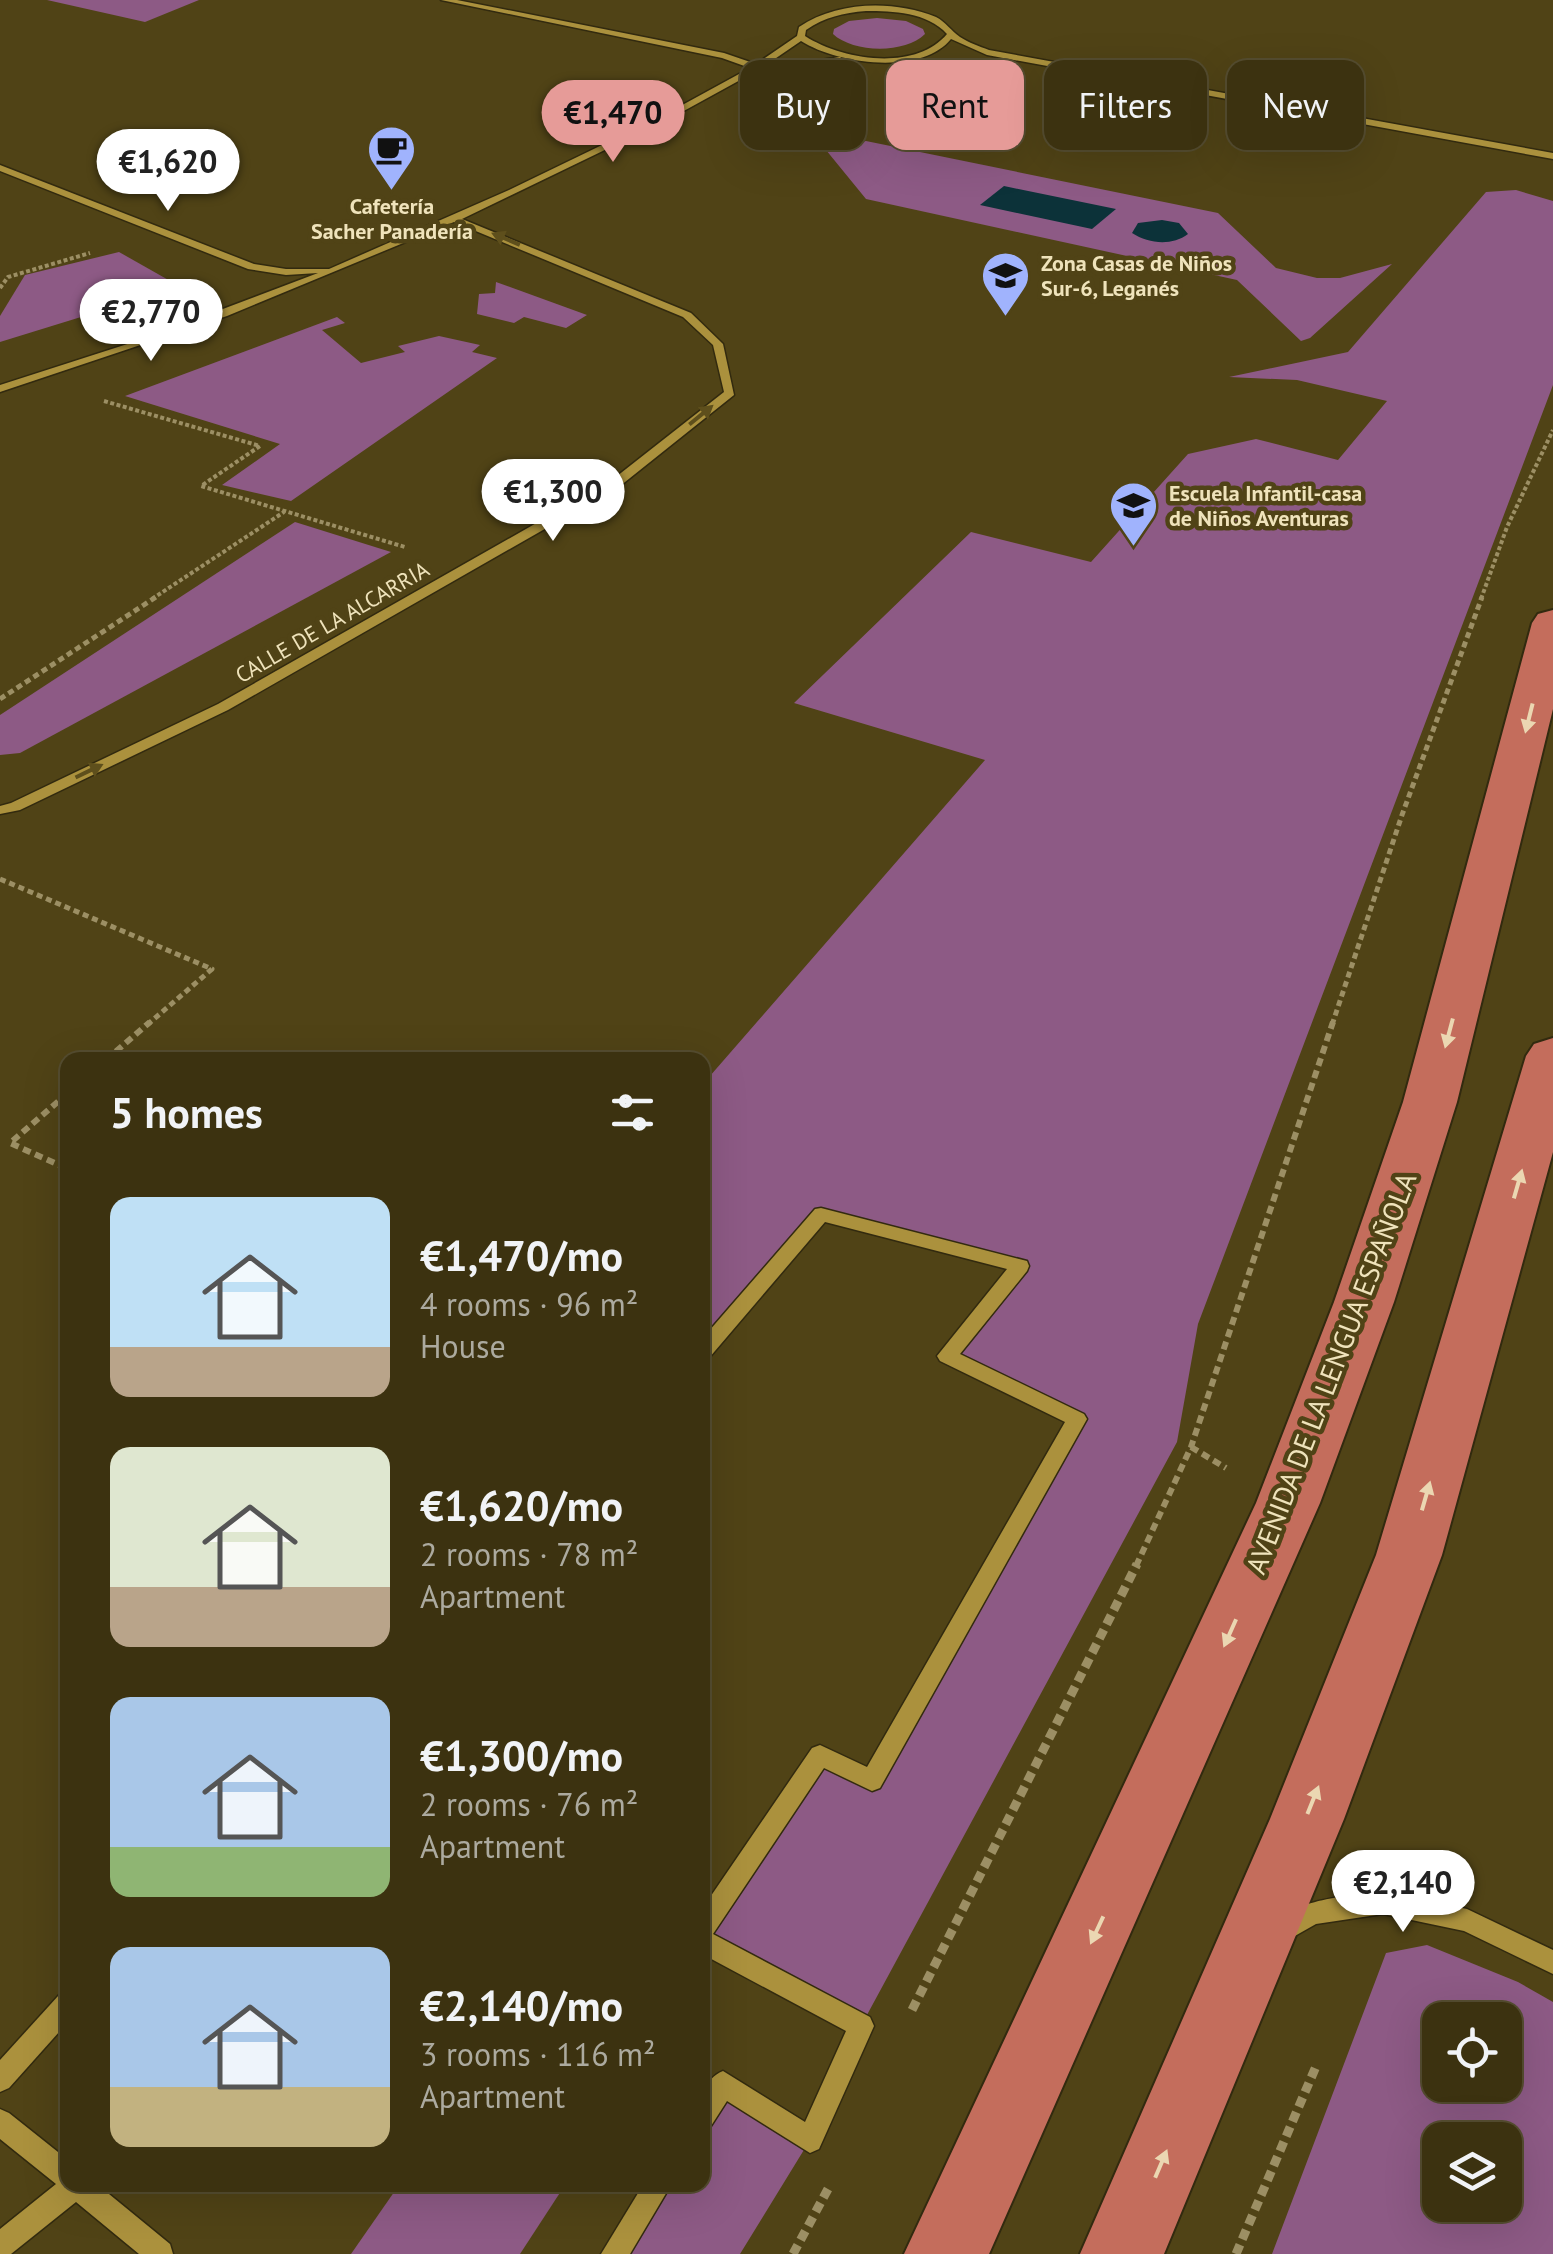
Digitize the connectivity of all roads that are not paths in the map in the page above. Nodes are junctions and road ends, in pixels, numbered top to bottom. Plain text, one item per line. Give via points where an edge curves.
1 (445, 0) edge
2 (874, 0) edge
3 (918, 1) edge
4 (847, 11) junction
5 (922, 15) junction
6 (951, 34) junction
7 (801, 37) junction
8 (987, 52) junction
9 (967, 53) dead end
10 (947, 54) dead end
11 (724, 56) junction
12 (908, 57) junction
13 (772, 58) junction
14 (855, 58) junction
15 (770, 60) edge
16 (840, 60) edge
17 (740, 64) edge
18 (740, 79) edge
19 (1553, 158) edge
20 (0, 168) edge
21 (457, 220) junction
22 (336, 269) junction
23 (0, 389) edge
24 (1553, 623) edge
25 (0, 810) edge
26 (1553, 1056) edge
27 (710, 1344) edge
28 (710, 1918) edge
29 (710, 1945) edge
30 (1252, 1952) junction
31 (1553, 1962) edge
32 (60, 2012) edge
33 (0, 2079) edge
34 (710, 2104) edge
35 (0, 2122) edge
36 (60, 2171) edge
37 (68, 2192) edge
38 (85, 2192) edge
39 (654, 2192) edge
40 (0, 2246) edge
41 (160, 2254) edge
42 (614, 2254) edge
43 (946, 2254) edge
44 (1122, 2254) edge

1 - 11 street
2 - 4 street
3 - 5 street
4 - 5 street
4 - 7 street via 810,22
5 - 6 street
6 - 8 street
6 - 12 street via 947,43
7 - 13 street
7 - 14 street
8 - 9 street
8 - 19 street
10 - 12 street
11 - 13 street
11 - 17 street
12 - 14 street
13 - 15 street
14 - 16 street
18 - 21 street
20 - 22 street via 252,267
21 - 22 street
25 -> 21 street, CALLE DE LA ALCARRIA via 223,707 616,483 730,392 718,344 687,315
22 - 23 street via 116,354
24 -> 43 highway, AVENIDA DE LA LENGUA ESPAÑOLA via 1430,1102 1364,1302 1288,1503
30 -> 26 highway via 1409,1556
27 - 28 street via 821,1214 1020,1266 947,1356 1077,1418 872,1781 820,1755
29 - 34 street via 861,2026 810,2140 724,2084
30 - 31 street via 1312,1912 1382,1903 1467,1920
44 -> 30 highway
32 - 33 street
35 - 36 street
37 - 40 street
38 - 41 street
39 - 42 street

